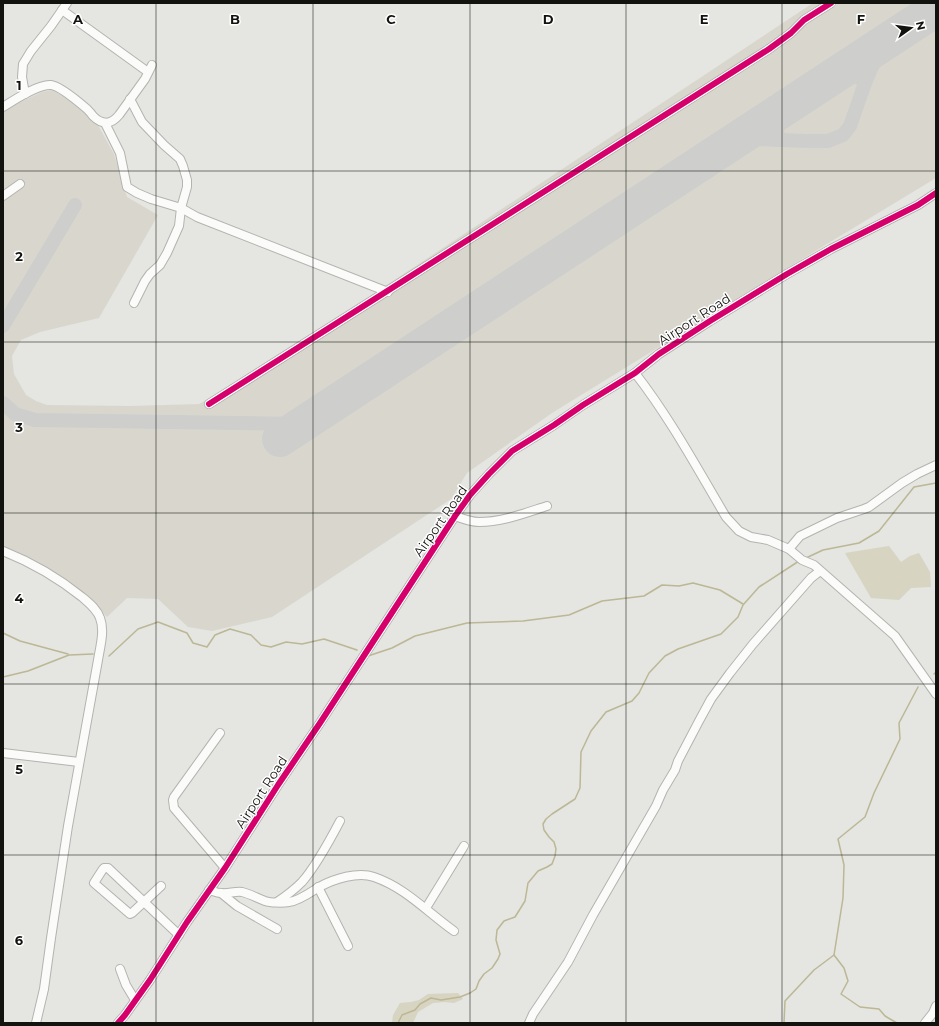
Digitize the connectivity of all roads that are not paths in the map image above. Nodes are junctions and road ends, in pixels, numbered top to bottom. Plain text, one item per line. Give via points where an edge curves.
1 (831, 3) edge
2 (65, 7) edge
3 (25, 94) junction
4 (130, 99) junction
5 (3, 106) edge
6 (105, 123) junction
7 (20, 184) dead end
8 (3, 196) edge
9 (935, 196) edge
10 (181, 208) junction
11 (388, 292) junction
12 (134, 303) dead end
13 (635, 373) junction
14 (209, 404) dead end
15 (936, 466) edge
16 (547, 506) dead end
17 (454, 516) junction
18 (789, 549) junction
19 (3, 551) edge
20 (820, 571) junction
21 (936, 694) edge
22 (220, 733) dead end
23 (3, 753) edge
24 (80, 762) junction
25 (340, 821) dead end
26 (464, 846) dead end
27 (225, 868) junction
28 (160, 886) dead end
29 (318, 888) junction
30 (209, 890) junction
31 (221, 893) junction
32 (144, 902) junction
33 (277, 902) junction
34 (426, 908) junction
35 (277, 929) dead end
36 (454, 931) dead end
37 (179, 935) junction
38 (348, 946) dead end
39 (120, 969) dead end
40 (135, 1000) junction
41 (936, 1006) edge
42 (36, 1023) edge
43 (118, 1023) edge
44 (529, 1023) edge
45 (925, 1023) edge

1 - 11 street via 804,20 769,49
2 - 3 street via 23,64
2 - 4 street via 150,69
3 - 5 street
3 - 6 street via 52,85
4 - 6 street via 116,119
4 - 10 street via 142,122 184,166 187,187
6 - 10 street via 120,153 128,187 137,194
7 - 8 street
9 - 13 street, Airport Road via 786,274 659,354
10 - 11 street
10 - 12 street via 179,226 167,253 145,281
11 - 14 street
13 - 17 street, Airport Road via 512,451 470,495
13 - 18 street via 666,417 726,517 739,531
15 - 18 street via 898,485 869,507 837,518 800,536
16 - 17 street via 504,519 479,522
17 - 27 street, Airport Road
18 - 20 street
19 - 24 street via 40,568 71,588 94,607 100,616 101,640
20 - 21 street via 895,636
20 - 44 street via 753,644 704,710 656,806 568,962
22 - 27 street via 173,800 174,808
23 - 24 street
24 - 42 street via 44,989
25 - 33 street via 309,874
26 - 34 street
27 - 30 street, Airport Road
28 - 32 street
29 - 33 street via 292,901
29 - 34 street via 346,876 370,876 395,886
29 - 38 street
30 - 31 street
30 - 37 street, Airport Road
31 - 33 street via 240,892 269,902
31 - 35 street
32 - 32 street via 130,914 94,883 103,869 108,868
32 - 37 street
34 - 36 street
37 - 40 street, Airport Road
39 - 40 street
40 - 43 street, Airport Road
41 - 45 street

